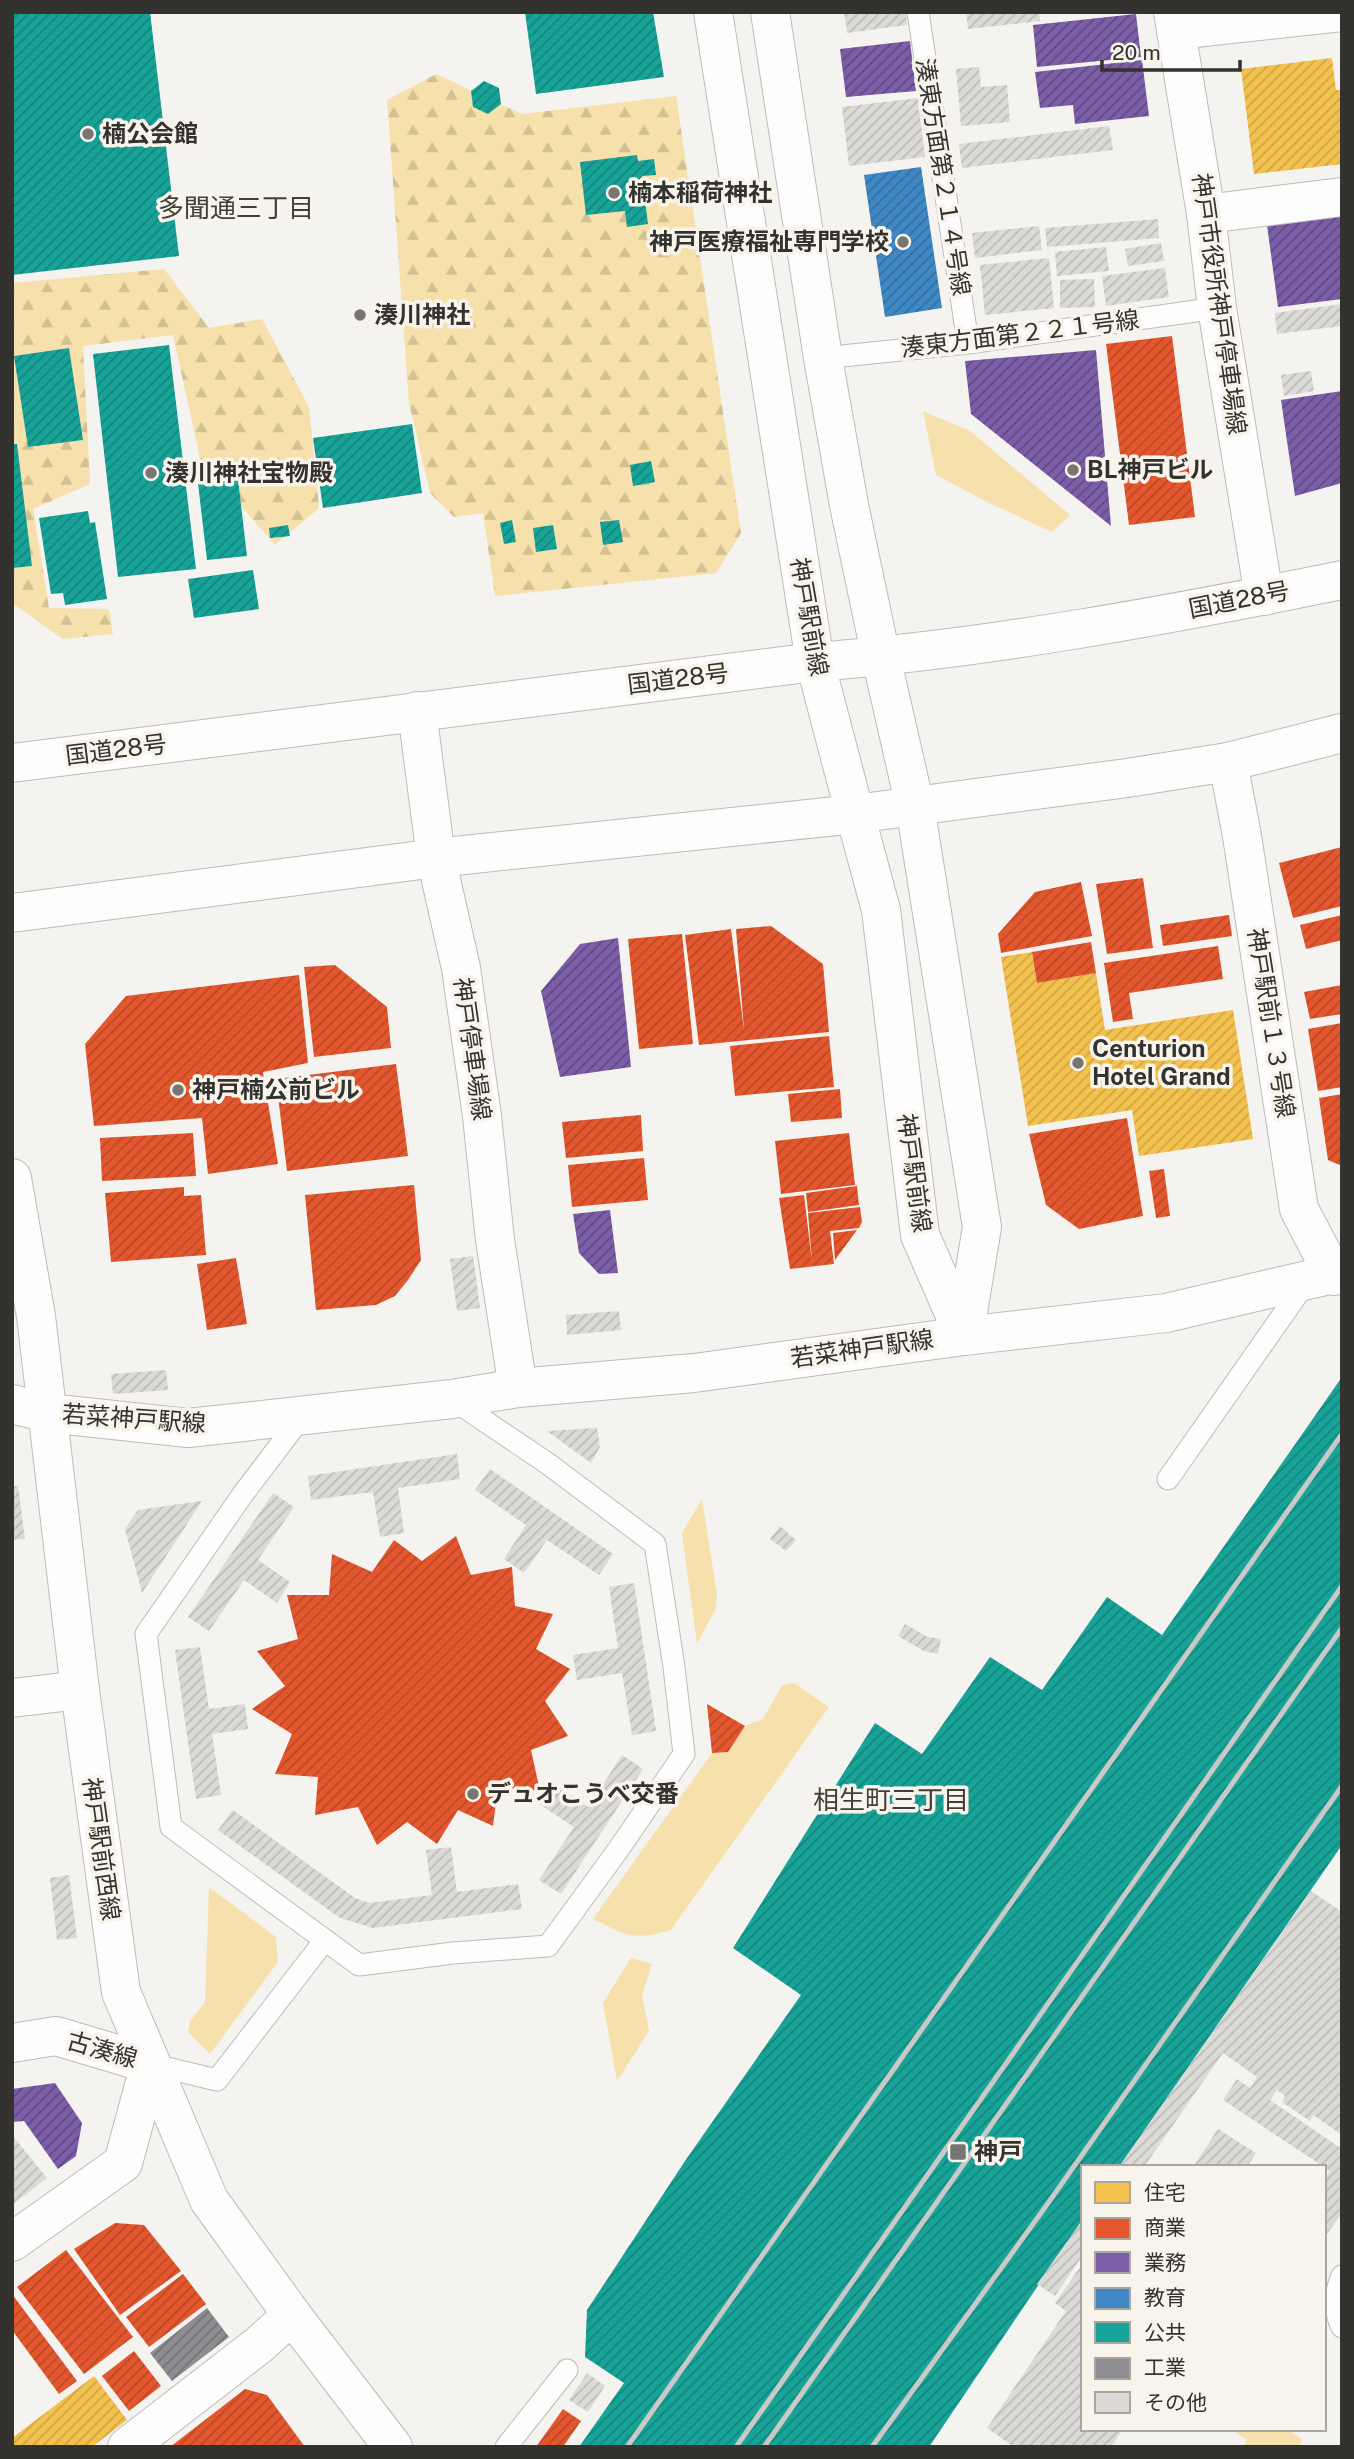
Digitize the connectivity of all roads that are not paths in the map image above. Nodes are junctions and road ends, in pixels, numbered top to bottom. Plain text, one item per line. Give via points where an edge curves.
1 (713, 12) edge
2 (769, 12) edge
3 (918, 12) edge
4 (1342, 12) edge
5 (1174, 21) edge
6 (1342, 197) edge
7 (1206, 214) junction
8 (1217, 307) junction
9 (968, 343) junction
10 (823, 358) junction
11 (1342, 580) edge
12 (1264, 596) junction
13 (881, 657) junction
14 (815, 662) junction
15 (417, 711) junction
16 (1342, 733) edge
17 (1228, 762) junction
18 (12, 764) edge
19 (915, 806) junction
20 (855, 814) junction
21 (436, 858) junction
22 (12, 913) edge
23 (12, 1178) edge
24 (1333, 1274) edge
25 (964, 1336) junction
26 (518, 1388) junction
27 (453, 1399) junction
28 (30, 1409) edge
29 (303, 1416) junction
30 (1168, 1479) dead end
31 (80, 1690) junction
32 (12, 1698) edge
33 (325, 1940) junction
34 (12, 2043) edge
35 (150, 2064) junction
36 (12, 2242) edge
37 (1342, 2276) edge
38 (292, 2315) junction
39 (1342, 2327) edge
40 (567, 2370) dead end
41 (127, 2447) edge
42 (393, 2447) edge
43 (506, 2447) edge

1 - 14 main road, 神戸駅前線
2 - 10 main road
3 - 9 lane, 湊東方面第２１４号線
4 - 5 main road
5 - 7 main road, 神戸市役所神戸停車場線
6 - 7 main road
7 - 8 main road, 神戸市役所神戸停車場線
8 - 9 lane, 湊東方面第２２１号線
8 - 12 main road, 神戸市役所神戸停車場線
9 - 10 lane, 湊東方面第２２１号線
10 - 13 main road
11 - 12 main road, 国道28号
12 - 13 main road, 国道28号
13 - 14 main road, 国道28号
13 - 19 main road
14 - 15 main road, 国道28号
14 - 20 main road, 神戸駅前線
15 - 18 main road, 国道28号
15 - 21 main road, 神戸停車場線
16 - 17 main road
17 - 19 main road
17 - 24 main road, 神戸駅前１３号線 via 1299,1209
19 - 20 main road
19 - 25 main road via 982,1227
20 - 21 main road
20 - 25 main road, 神戸駅前線 via 881,910 920,1235
21 - 22 main road
21 - 26 main road, 神戸停車場線 via 461,968
23 - 28 main road, 神戸駅前西線 via 36,1316
24 - 25 main road, 若菜神戸駅線 via 1166,1313
24 - 30 lane
25 - 26 main road, 若菜神戸駅線 via 694,1373
26 - 27 main road, 若菜神戸駅線
27 - 29 main road, 若菜神戸駅線
27 - 33 lane via 655,1544 684,1754 548,1946 359,1965
28 - 29 main road, 若菜神戸駅線 via 188,1428
28 - 31 main road, 神戸駅前西線
29 - 33 lane via 146,1634 171,1827
31 - 32 main road
31 - 35 main road, 神戸駅前西線 via 121,1992
33 - 35 lane via 217,2080
34 - 35 main road, 古湊線 via 56,2036
35 - 36 main road via 123,2163
35 - 38 main road, 神戸駅前西線 via 209,2200
37 - 39 lane via 1337,2286
38 - 41 main road
38 - 42 main road, 神戸駅前西線
40 - 43 lane

